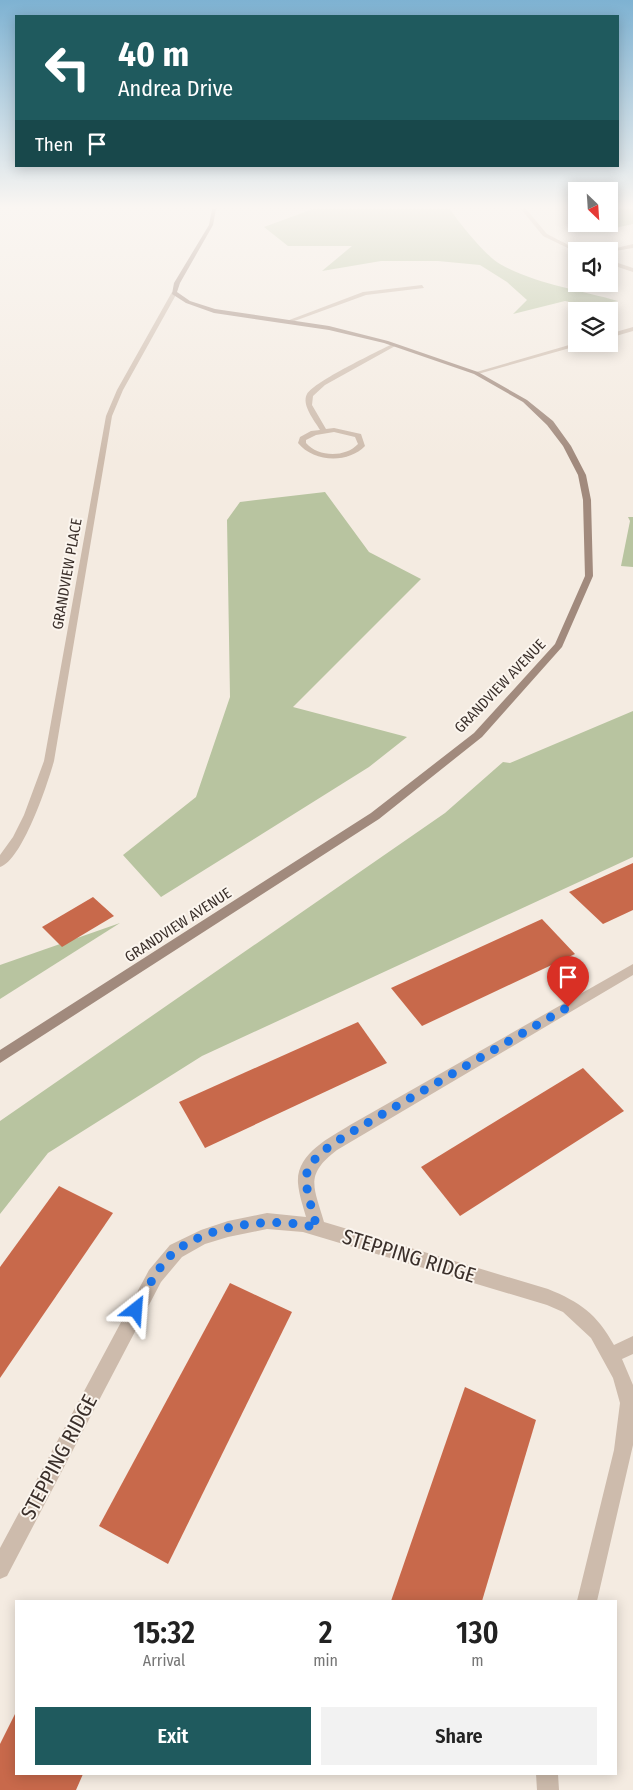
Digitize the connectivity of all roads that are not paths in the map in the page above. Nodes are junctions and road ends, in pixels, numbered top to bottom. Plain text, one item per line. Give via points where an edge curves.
1 (174, 293) joint
2 (369, 293) edge
3 (287, 322) junction
4 (633, 329) edge
5 (618, 333) edge
6 (394, 345) junction
7 (568, 348) edge
8 (476, 373) junction
9 (324, 431) junction
10 (0, 863) edge
11 (633, 969) edge
12 (0, 1056) edge
13 (317, 1228) junction
14 (633, 1345) edge
15 (610, 1356) junction
16 (0, 1570) edge
17 (587, 1600) edge
18 (547, 1775) edge
19 (548, 1790) edge

1 - 3 main road, GRANDVIEW AVENUE via 214,311
1 - 10 street, GRANDVIEW PLACE via 109,416 49,761 36,806 17,843
2 - 3 street
3 - 6 main road, GRANDVIEW AVENUE via 329,328
4 - 5 street
6 - 8 main road, GRANDVIEW AVENUE
6 - 9 street via 322,384 310,396 309,406
7 - 8 street
8 - 12 main road, GRANDVIEW AVENUE via 525,401 550,423 567,446 582,476 587,500 589,576 559,645 478,735 374,816
9 - 9 street via 303,439 304,448 336,456 355,451 362,444 352,433
11 - 13 street via 324,1151 310,1165 306,1180
13 - 15 street, STEPPING RIDGE via 570,1306 597,1332
13 - 16 street, STEPPING RIDGE via 266,1221 228,1228 176,1250 154,1276
14 - 15 street
15 - 17 street, STEPPING RIDGE via 621,1375 629,1404 623,1450
18 - 19 street

